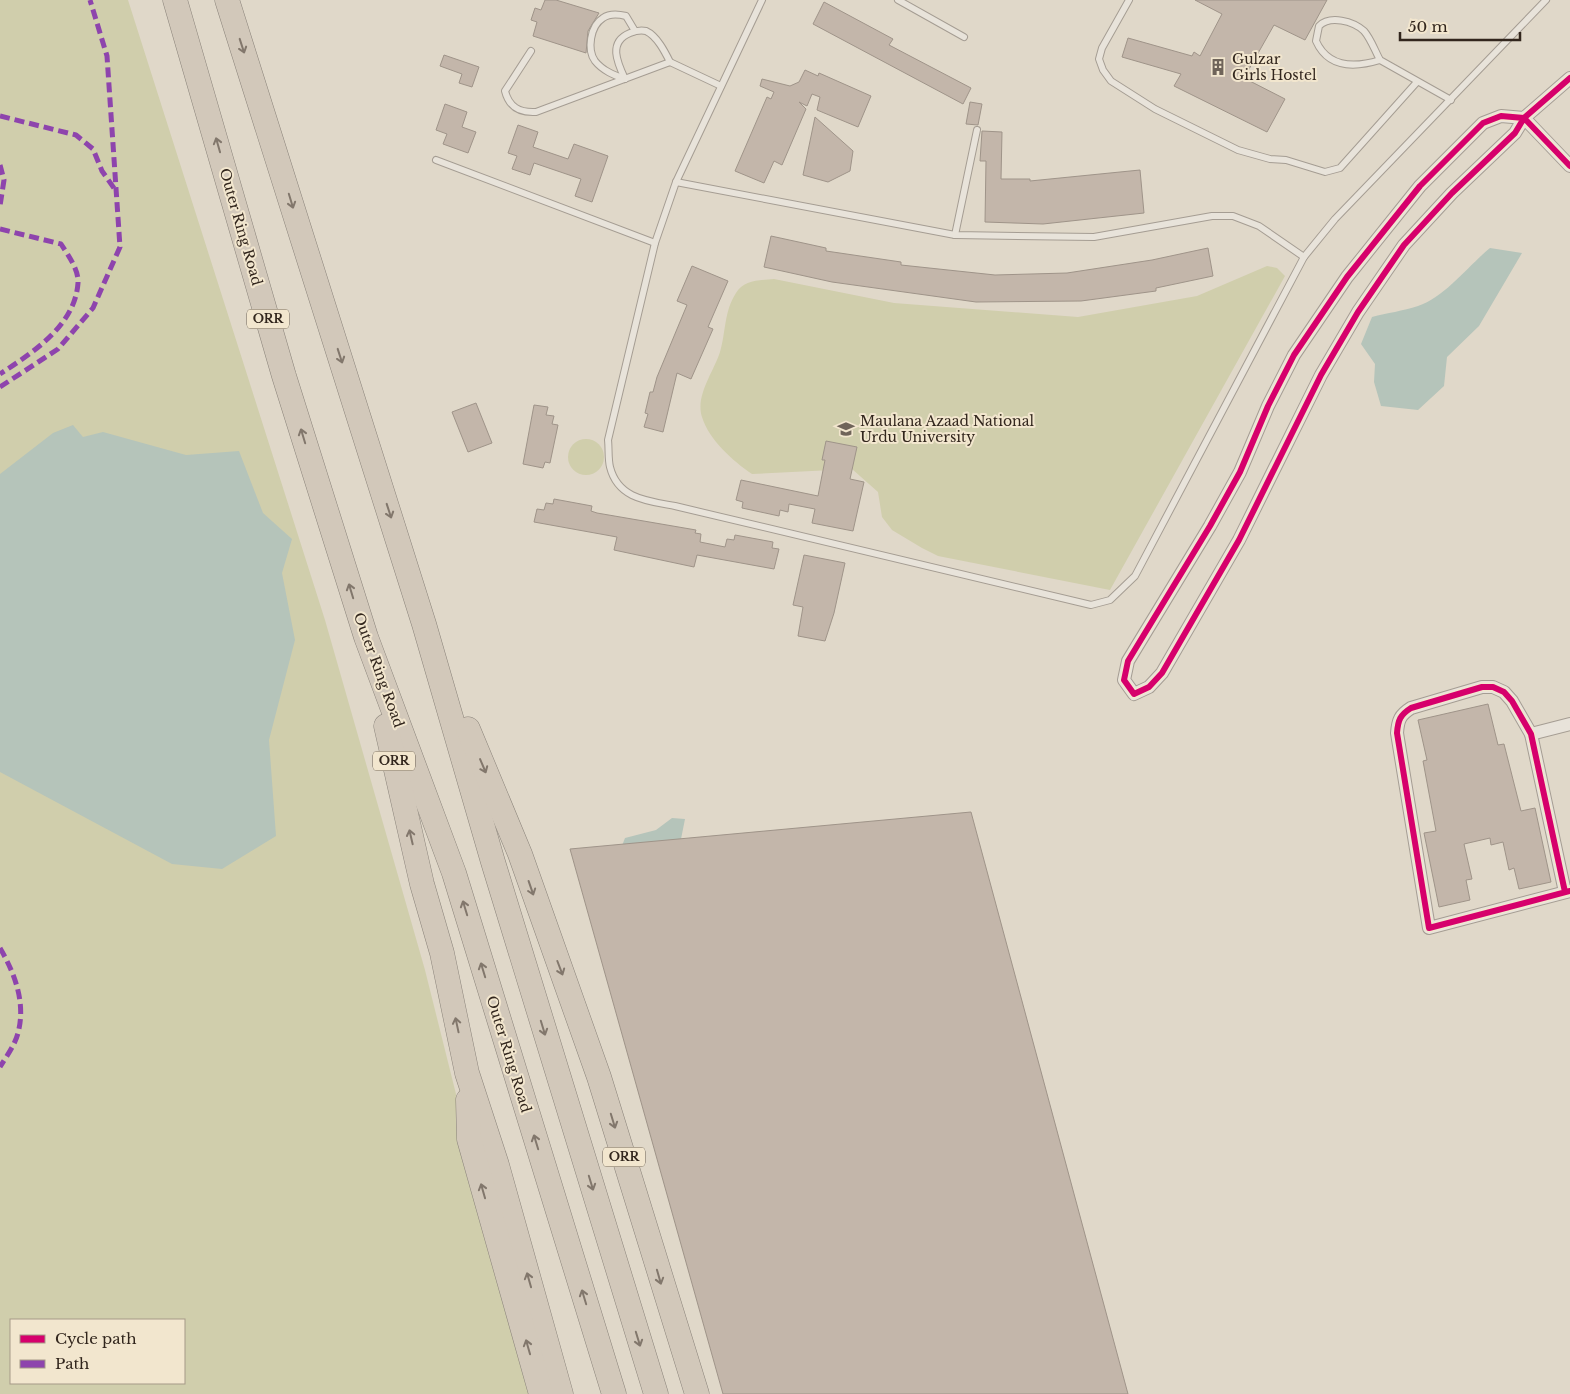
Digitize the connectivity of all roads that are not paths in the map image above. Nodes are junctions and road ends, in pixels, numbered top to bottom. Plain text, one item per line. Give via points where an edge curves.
1 (175, 0) edge
2 (227, 0) edge
3 (762, 0) edge
4 (898, 0) edge
5 (1129, 0) edge
6 (1546, 0) edge
7 (635, 31) junction
8 (964, 37) dead end
9 (531, 51) dead end
10 (1380, 60) junction
11 (670, 62) junction
12 (1570, 78) edge
13 (625, 80) junction
14 (1417, 82) junction
15 (721, 86) junction
16 (1451, 100) junction
17 (1524, 118) junction
18 (977, 130) dead end
19 (436, 160) dead end
20 (1570, 166) edge
21 (676, 182) junction
22 (955, 235) junction
23 (655, 243) junction
24 (1304, 257) junction
25 (424, 624) junction
26 (366, 637) junction
27 (1570, 724) edge
28 (1531, 734) junction
29 (1568, 892) edge
30 (467, 1073) junction
31 (541, 1394) edge
32 (561, 1394) edge
33 (614, 1394) edge
34 (656, 1394) edge
35 (696, 1394) edge

26 -> 1 highway, Outer Ring Road / ORR via 284,376
2 -> 25 highway, ORR
3 - 15 lane
4 - 8 lane
5 - 14 lane via 1099,59 1111,80 1155,109 1250,154 1286,160 1325,172 1340,168
6 - 16 lane
7 - 11 lane via 646,31
7 - 13 lane via 623,36 616,46 616,60
7 - 13 lane via 626,16 607,16 596,26 590,47 590,53 600,66
9 - 13 lane via 505,91 507,100 524,112 536,112
10 - 10 lane via 1363,31 1353,25 1342,20 1329,20 1317,30 1318,46 1333,62 1356,65
10 - 14 lane
11 - 13 lane
11 - 15 lane
12 - 17 street
14 - 16 lane
15 - 21 lane
16 - 24 lane via 1335,219
17 - 17 street via 1515,133 1452,193 1404,245 1358,312 1321,375 1239,540 1162,673 1149,687 1134,694 1124,680 1128,661 1240,472 1294,355 1347,277 1420,186 1483,123 1502,116
17 - 20 street
18 - 22 lane
19 - 23 lane
21 - 22 lane
21 - 23 lane
22 - 24 lane via 1094,237 1212,216 1233,216 1259,226
23 - 24 lane via 608,440 610,468 624,492 644,501 1091,605 1110,600 1136,576
25 -> 34 highway, ORR via 493,862
25 -> 35 highway, ORR via 520,854 599,1077
30 -> 26 highway, ORR via 442,953 422,884
33 -> 26 highway, Outer Ring Road / ORR via 454,874
27 - 28 street
28 - 29 street
28 - 29 street via 1504,692 1493,687 1482,687 1411,708 1398,720 1397,733 1429,928
31 -> 30 highway, ORR via 469,1139
32 -> 30 highway, ORR via 497,1165

